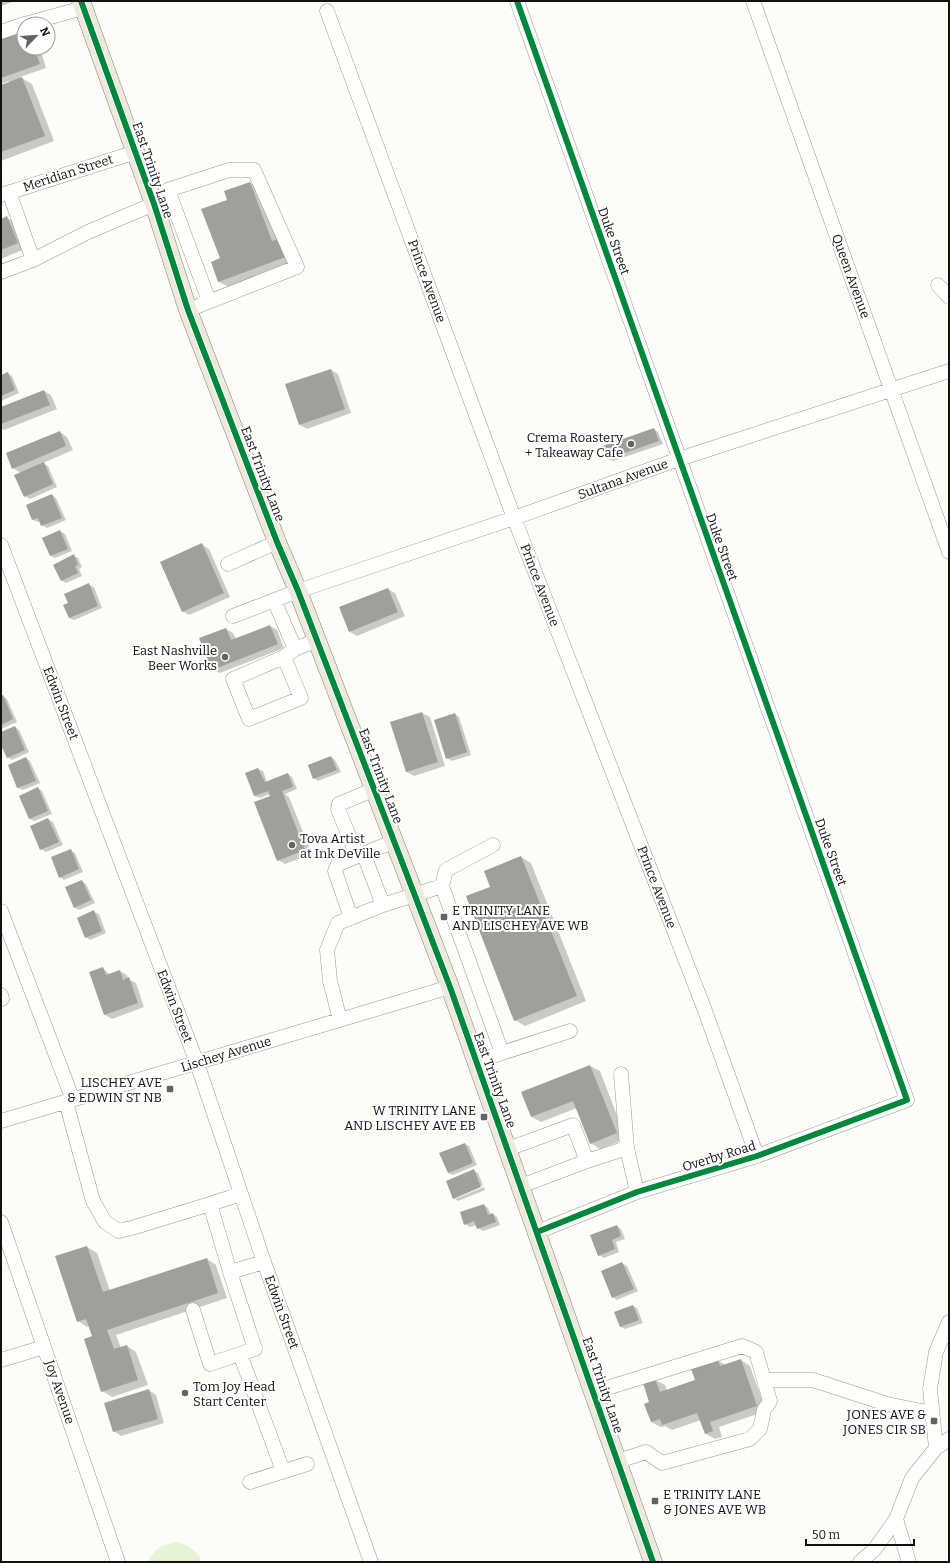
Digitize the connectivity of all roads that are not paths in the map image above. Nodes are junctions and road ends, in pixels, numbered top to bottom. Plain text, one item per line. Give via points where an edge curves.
1 (517, 1) edge
2 (753, 1) edge
3 (82, 4) edge
4 (328, 11) dead end
5 (47, 16) edge
6 (16, 27) edge
7 (1, 32) edge
8 (136, 152) junction
9 (5, 194) edge
10 (154, 204) junction
11 (34, 260) junction
12 (1, 272) edge
13 (938, 285) dead end
14 (949, 297) edge
15 (209, 302) junction
16 (188, 310) junction
17 (949, 371) edge
18 (891, 391) junction
19 (679, 459) junction
20 (514, 518) junction
21 (277, 542) junction
22 (1, 545) edge
23 (949, 552) edge
24 (228, 564) dead end
25 (298, 591) junction
26 (274, 600) junction
27 (233, 616) dead end
28 (317, 640) junction
29 (290, 653) junction
30 (375, 789) junction
31 (395, 842) junction
32 (492, 844) dead end
33 (364, 855) junction
34 (442, 886) junction
35 (415, 894) junction
36 (383, 905) junction
37 (2, 916) edge
38 (352, 918) junction
39 (450, 987) junction
40 (340, 1020) junction
41 (570, 1031) dead end
42 (502, 1053) junction
43 (477, 1061) junction
44 (197, 1063) junction
45 (621, 1074) dead end
46 (907, 1100) joint
47 (70, 1101) junction
48 (1, 1121) edge
49 (627, 1148) junction
50 (508, 1149) junction
51 (757, 1156) junction
52 (587, 1161) junction
53 (521, 1186) junction
54 (637, 1192) junction
55 (242, 1194) junction
56 (210, 1204) junction
57 (1, 1222) edge
58 (537, 1232) junction
59 (264, 1262) junction
60 (230, 1272) junction
61 (193, 1310) dead end
62 (949, 1322) edge
63 (44, 1347) junction
64 (240, 1354) junction
65 (1, 1360) edge
66 (764, 1380) junction
67 (594, 1392) junction
68 (932, 1413) junction
69 (949, 1439) edge
70 (936, 1448) junction
71 (618, 1461) junction
72 (307, 1464) dead end
73 (283, 1471) junction
74 (250, 1482) dead end
75 (896, 1519) junction
76 (118, 1562) edge
77 (371, 1562) edge
78 (653, 1562) edge
79 (860, 1562) edge
80 (909, 1562) edge

1 - 19 street, Duke Street
2 - 18 street, Queen Avenue
3 - 5 street
3 - 8 main road, East Trinity Lane
4 - 20 street, Prince Avenue
6 - 7 street
8 - 9 street, Meridian Street
8 - 10 main road, East Trinity Lane
9 - 11 street
10 - 11 street via 88,232
10 - 16 main road, East Trinity Lane
11 - 12 street
13 - 14 street
15 - 15 street via 297,267 254,170 229,170 168,190
15 - 16 street
16 - 21 main road, East Trinity Lane
17 - 18 street, Sultana Avenue
18 - 19 street, Sultana Avenue
18 - 23 street, Queen Avenue
19 - 20 street, Sultana Avenue
19 - 46 street, Duke Street
20 - 25 street, Sultana Avenue
20 - 51 street, Prince Avenue via 704,1008
21 - 24 street
21 - 25 main road, East Trinity Lane
22 - 44 street, Edwin Street
25 - 26 street, Sultana Avenue
25 - 28 main road, East Trinity Lane
26 - 27 street, Sultana Avenue
26 - 29 street
28 - 29 street
28 - 30 main road, East Trinity Lane
29 - 29 street via 233,679 249,719 301,698
30 - 31 main road, East Trinity Lane
30 - 33 street via 339,804 338,809 355,851
31 - 33 street
31 - 35 main road, East Trinity Lane
32 - 34 street via 446,870
33 - 36 street
33 - 38 street via 338,864 335,871
34 - 35 street
34 - 42 street
35 - 36 street
35 - 39 main road, East Trinity Lane
36 - 38 street
37 - 47 street
38 - 40 street via 338,923 327,950 330,981
39 - 40 street, Lischey Avenue
39 - 43 main road, East Trinity Lane
40 - 44 street, Lischey Avenue
41 - 42 street
42 - 43 street
43 - 50 main road, East Trinity Lane
44 - 47 street, Lischey Avenue
44 - 55 street, Edwin Street
45 - 49 street
46 - 51 street, Overby Road
47 - 48 street, Lischey Avenue
47 - 56 street via 93,1201 105,1222 119,1231
49 - 52 street
49 - 54 street
50 - 52 street via 572,1124
50 - 53 main road, East Trinity Lane
51 - 54 street, Overby Road
52 - 53 street
53 - 58 main road, East Trinity Lane
54 - 58 street, Overby Road
55 - 56 street
55 - 59 street, Edwin Street
56 - 60 street
57 - 63 street, Joy Avenue
58 - 67 main road, East Trinity Lane
59 - 60 street
59 - 77 street, Edwin Street
60 - 64 street via 256,1349
61 - 64 street via 210,1364
62 - 68 street via 936,1352 930,1389
63 - 65 street
63 - 76 street, Joy Avenue
64 - 73 street
66 - 67 street via 756,1352 742,1346
66 - 68 street via 813,1380 887,1404
66 - 71 street via 770,1401 764,1410 760,1429 750,1439 662,1462 646,1452
67 - 71 main road, East Trinity Lane
68 - 70 street
69 - 70 street
70 - 75 street via 912,1478
71 - 78 main road, East Trinity Lane
72 - 73 street
73 - 74 street
75 - 79 street via 875,1549
75 - 80 street

